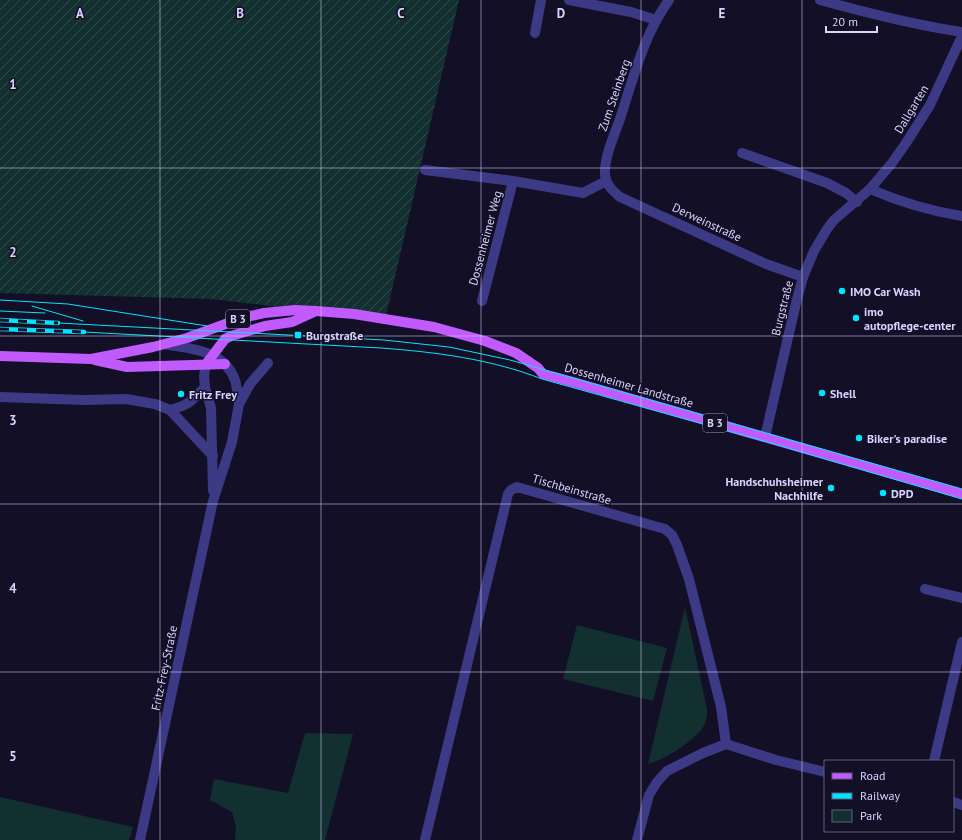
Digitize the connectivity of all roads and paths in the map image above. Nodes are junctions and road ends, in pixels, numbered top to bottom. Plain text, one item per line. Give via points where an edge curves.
1 (541, 0) edge
2 (569, 0) edge
3 (669, 0) edge
4 (820, 0) edge
5 (656, 20) junction
6 (962, 32) edge
7 (535, 33) dead end
8 (962, 36) edge
9 (742, 153) dead end
10 (425, 170) dead end
11 (513, 181) junction
12 (606, 181) junction
13 (870, 189) junction
14 (857, 202) junction
15 (962, 216) edge
16 (803, 278) junction
17 (482, 301) dead end
18 (316, 311) junction
19 (164, 344) junction
20 (212, 354) junction
21 (0, 356) edge
22 (91, 359) junction
23 (268, 363) dead end
24 (206, 364) junction
25 (225, 364) junction
26 (205, 387) junction
27 (0, 398) edge
28 (239, 404) junction
29 (170, 410) junction
30 (766, 437) junction
31 (213, 456) junction
32 (962, 494) edge
33 (213, 502) junction
34 (925, 589) dead end
35 (962, 598) edge
36 (962, 642) edge
37 (726, 744) junction
38 (934, 760) edge
39 (824, 772) edge
40 (140, 840) edge
41 (425, 840) edge
42 (637, 840) edge

1 - 7 street
2 - 5 street via 631,12
3 - 5 street, Zum Steinberg
4 - 6 street via 913,24
5 - 12 street, Zum Steinberg via 609,151 605,167
8 - 13 street, Dallgarten via 920,122 892,163
9 - 14 street via 827,183
10 - 11 street, Dossenheimer Weg
11 - 12 street, Dossenheimer Weg via 583,193
11 - 17 street, Dossenheimer Weg
12 - 16 street, Derweinstraße via 620,197 766,264
13 - 14 street, Burgstraße
13 - 15 street via 914,206
14 - 16 street, Burgstraße via 834,220 827,229
16 - 30 street, Burgstraße
18 - 19 main road, Dossenheimer Landstraße / B 3 via 264,313
18 - 20 main road, Dossenheimer Landstraße / B 3 via 292,322 265,326 231,336
18 - 30 main road, Dossenheimer Landstraße / B 3 via 354,314 434,327 516,353 543,374
19 - 20 street, Dossenheimer Landstraße
19 - 22 main road, Dossenheimer Landstraße / B 3
20 - 24 main road, Dossenheimer Landstraße / B 3
20 - 25 street, Dossenheimer Landstraße
21 - 22 main road, Dossenheimer Landstraße / B 3
22 - 24 main road, Dossenheimer Landstraße / B 3 via 127,367
23 - 28 street, Fritz-Frey-Straße via 250,384
24 - 25 main road, Dossenheimer Landstraße / B 3
24 - 26 street, Fritz-Frey-Straße
25 - 28 street, Fritz-Frey-Straße via 235,380
26 - 29 street via 183,407
26 - 31 street, Fritz-Frey-Straße via 212,408
27 - 29 street via 126,399
28 - 33 street, Fritz-Frey-Straße via 232,442
29 - 31 street
30 - 32 main road, Dossenheimer Landstraße / B 3
31 - 33 street, Fritz-Frey-Straße
33 - 40 street, Fritz-Frey-Straße
34 - 35 street
36 - 38 street
37 - 39 street
37 - 41 street, Tischbeinstraße via 721,707 701,623 684,562 672,535 665,529 517,487 508,494
37 - 42 street via 668,771 662,777 649,796

